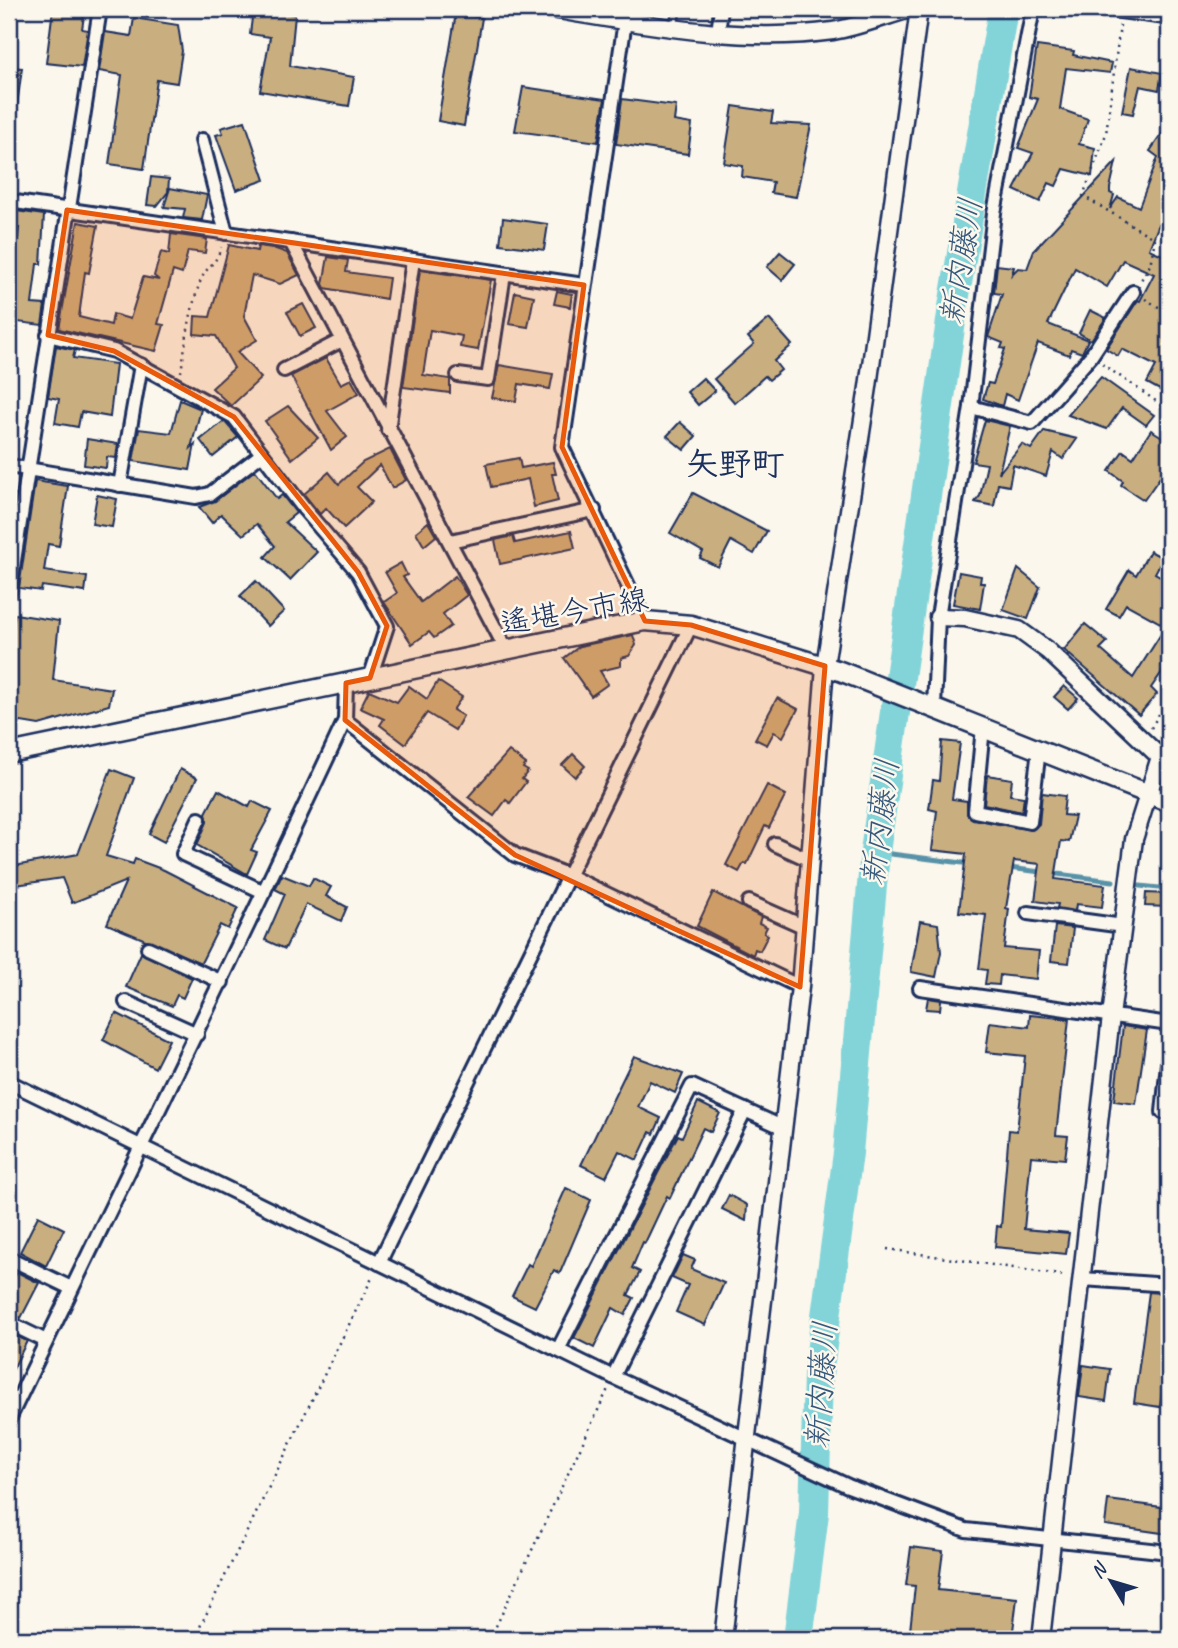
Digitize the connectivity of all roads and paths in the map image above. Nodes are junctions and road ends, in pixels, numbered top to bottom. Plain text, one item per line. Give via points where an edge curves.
1 (100, 9) edge
2 (551, 9) edge
3 (676, 9) edge
4 (721, 9) edge
5 (910, 9) edge
6 (919, 9) edge
7 (1032, 9) edge
8 (1117, 9) edge
9 (1122, 9) edge
10 (578, 11) edge
11 (1169, 16) edge
12 (625, 21) junction
13 (674, 27) junction
14 (718, 33) junction
15 (202, 140) dead end
16 (9, 201) edge
17 (67, 211) junction
18 (226, 233) junction
19 (291, 242) junction
20 (413, 260) junction
21 (504, 274) junction
22 (584, 285) junction
23 (1133, 292) junction
24 (1169, 313) edge
25 (48, 335) junction
26 (342, 340) junction
27 (1091, 356) junction
28 (141, 365) junction
29 (284, 370) dead end
30 (458, 374) dead end
31 (179, 385) junction
32 (971, 407) junction
33 (1169, 410) edge
34 (388, 431) junction
35 (262, 454) junction
36 (9, 466) edge
37 (29, 469) junction
38 (120, 485) junction
39 (594, 510) junction
40 (450, 541) junction
41 (9, 593) edge
42 (938, 617) junction
43 (645, 621) junction
44 (691, 625) junction
45 (507, 651) junction
46 (833, 669) junction
47 (370, 678) junction
48 (346, 683) junction
49 (1169, 697) edge
50 (930, 706) junction
51 (345, 720) junction
52 (983, 727) junction
53 (1144, 740) junction
54 (1039, 750) junction
55 (9, 753) edge
56 (1149, 795) junction
57 (1169, 802) edge
58 (199, 819) dead end
59 (775, 844) dead end
60 (810, 860) junction
61 (567, 875) junction
62 (264, 892) junction
63 (749, 902) dead end
64 (1028, 913) dead end
65 (1123, 926) junction
66 (805, 927) junction
67 (148, 948) dead end
68 (222, 982) junction
69 (800, 986) junction
70 (920, 988) dead end
71 (126, 1002) dead end
72 (1111, 1016) junction
73 (1169, 1024) edge
74 (197, 1034) junction
75 (1169, 1054) edge
76 (9, 1082) edge
77 (745, 1110) junction
78 (1163, 1112) dead end
79 (784, 1128) junction
80 (139, 1146) junction
81 (887, 1249) dead end
82 (9, 1258) edge
83 (379, 1263) junction
84 (1083, 1279) junction
85 (1169, 1285) edge
86 (71, 1288) junction
87 (9, 1323) edge
88 (46, 1341) junction
89 (558, 1350) junction
90 (613, 1377) junction
91 (9, 1419) edge
92 (755, 1443) junction
93 (1052, 1539) junction
94 (1169, 1552) edge
95 (9, 1636) edge
96 (16, 1639) edge
97 (194, 1639) edge
98 (491, 1639) edge
99 (723, 1639) edge
100 (1041, 1639) edge

1 - 17 street
2 - 10 street
3 - 13 lane
4 - 14 street
5 - 14 street via 836,30 786,36
6 - 46 street
7 - 32 street via 995,213
8 - 9 street
9 - 11 street
9 - 23 path via 1106,134 1083,196 1155,239 1150,265
10 - 12 street
12 - 13 street
12 - 22 street
13 - 14 street
15 - 18 street
16 - 17 street
17 - 18 street
17 - 25 street
18 - 19 street
18 - 31 path via 215,265 204,274
19 - 20 street
19 - 26 street
20 - 21 street
20 - 34 street
21 - 22 street
21 - 30 street via 488,379
22 - 39 street via 562,447
23 - 24 path
23 - 27 street
25 - 28 street via 114,351
25 - 37 street
26 - 29 street
26 - 34 street
27 - 32 street via 1032,423
27 - 33 path
28 - 31 street
28 - 38 street
31 - 35 street via 234,417
32 - 42 street
34 - 40 street
35 - 38 street via 210,494 196,498
35 - 47 street via 358,572 387,626
36 - 37 street
37 - 38 street
37 - 41 street
39 - 40 street
39 - 43 street
40 - 45 street
42 - 50 street
42 - 53 street via 965,618 1019,631
43 - 44 main road, 遙堪今市線
43 - 45 main road, 遙堪今市線
44 - 46 main road, 遙堪今市線
44 - 61 street
45 - 47 main road, 遙堪今市線
46 - 50 main road, 遙堪今市線
46 - 60 street
47 - 48 main road, 遙堪今市線
48 - 51 street
48 - 55 main road, 遙堪今市線
49 - 53 path
50 - 52 main road, 遙堪今市線
51 - 61 street via 515,855
51 - 62 street
52 - 54 main road, 遙堪今市線
52 - 54 street via 975,811 1030,822
53 - 56 street via 1160,757
54 - 56 main road, 遙堪今市線
56 - 57 main road, 遙堪今市線
56 - 65 street via 1134,839
58 - 62 street via 183,854
59 - 60 street
60 - 66 street
61 - 69 street
61 - 83 street
62 - 68 street
63 - 66 street
64 - 65 street
65 - 72 street
66 - 69 street
67 - 68 street
68 - 74 street
69 - 79 street
70 - 72 street
71 - 74 street
72 - 73 street
72 - 84 street
74 - 80 street
75 - 78 street
76 - 80 street
77 - 79 street
77 - 89 street via 692,1086
77 - 90 street
79 - 92 street
80 - 83 street
80 - 86 street
81 - 84 path
82 - 86 street
83 - 89 street
83 - 97 path
84 - 85 street
84 - 93 street
86 - 88 street
87 - 88 street
88 - 91 street
89 - 90 street
90 - 92 street
90 - 98 path
92 - 93 street via 848,1486 966,1530
92 - 99 street
93 - 94 street
93 - 100 street
95 - 96 path

